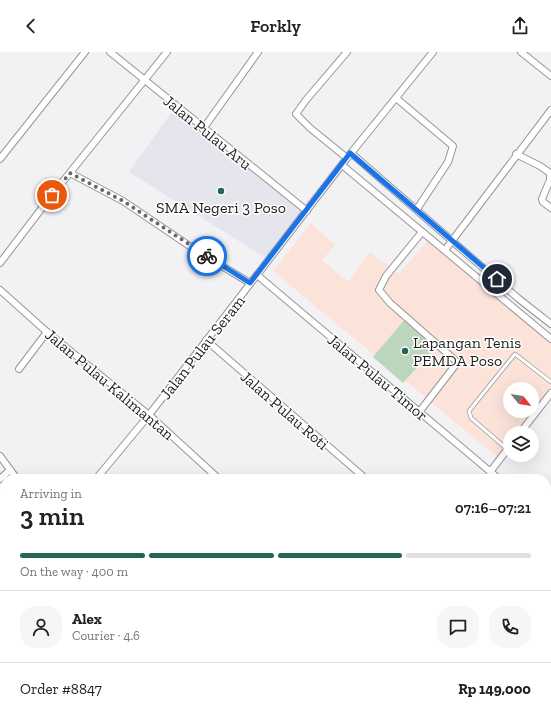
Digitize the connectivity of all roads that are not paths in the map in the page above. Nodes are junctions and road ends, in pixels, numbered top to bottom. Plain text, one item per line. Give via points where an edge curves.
1 (85, 52) edge
2 (110, 52) edge
3 (168, 52) edge
4 (258, 52) edge
5 (347, 52) edge
6 (433, 52) edge
7 (521, 52) edge
8 (551, 76) edge
9 (145, 80) junction
10 (396, 98) junction
11 (551, 110) edge
12 (203, 129) junction
13 (516, 154) junction
14 (349, 156) junction
15 (0, 159) edge
16 (342, 165) junction
17 (70, 173) junction
18 (551, 208) edge
19 (417, 210) junction
20 (307, 211) junction
21 (422, 232) junction
22 (453, 240) junction
23 (445, 250) junction
24 (0, 263) edge
25 (257, 275) junction
26 (250, 283) junction
27 (0, 290) edge
28 (551, 324) edge
29 (47, 332) junction
30 (551, 339) edge
31 (206, 340) junction
32 (19, 369) dead end
33 (551, 382) edge
34 (551, 393) edge
35 (420, 411) junction
36 (149, 416) junction
37 (525, 426) edge
38 (503, 442) edge
39 (503, 455) edge
40 (0, 456) edge
41 (10, 470) junction
42 (490, 472) junction
43 (6, 474) edge
44 (13, 474) edge
45 (100, 474) edge
46 (213, 474) edge
47 (360, 474) edge
48 (493, 474) edge

1 - 15 street
2 - 9 street, Jalan Pulau Aru
3 - 9 street
4 - 12 street
5 - 14 street via 296,114 310,128
6 - 10 street, Jalan Pulau Seram
7 - 8 street
9 - 12 street, Jalan Pulau Aru
9 - 17 street
10 - 14 street, Jalan Pulau Seram
10 - 19 street via 453,146 448,162
11 - 13 street
12 - 20 street, Jalan Pulau Aru
13 - 18 street via 550,173 550,180 542,197 543,202
13 - 22 street
14 - 16 street, Jalan Pulau Seram
14 - 19 street
16 - 20 street, Jalan Pulau Seram
16 - 21 street
17 - 24 street
17 - 26 street via 123,201
19 - 22 street
20 - 25 street, Jalan Pulau Seram
21 - 23 street
21 - 35 street via 386,276 379,290 457,363
22 - 23 street
22 - 28 street
23 - 30 street
25 - 26 street, Jalan Pulau Seram
25 - 35 street, Jalan Pulau Timor
26 - 31 street, Jalan Pulau Seram
27 - 29 street, Jalan Pulau Kalimantan
29 - 32 street
29 - 36 street, Jalan Pulau Kalimantan
31 - 36 street, Jalan Pulau Seram
31 - 47 street, Jalan Pulau Roti
33 - 38 lane via 514,354 469,411 471,418
34 - 37 street
35 - 42 street, Jalan Pulau Timor
36 - 45 street, Jalan Pulau Seram
36 - 46 street, Jalan Pulau Kalimantan
39 - 42 street
40 - 41 street
41 - 43 street
41 - 44 street
42 - 48 street, Jalan Pulau Timor

